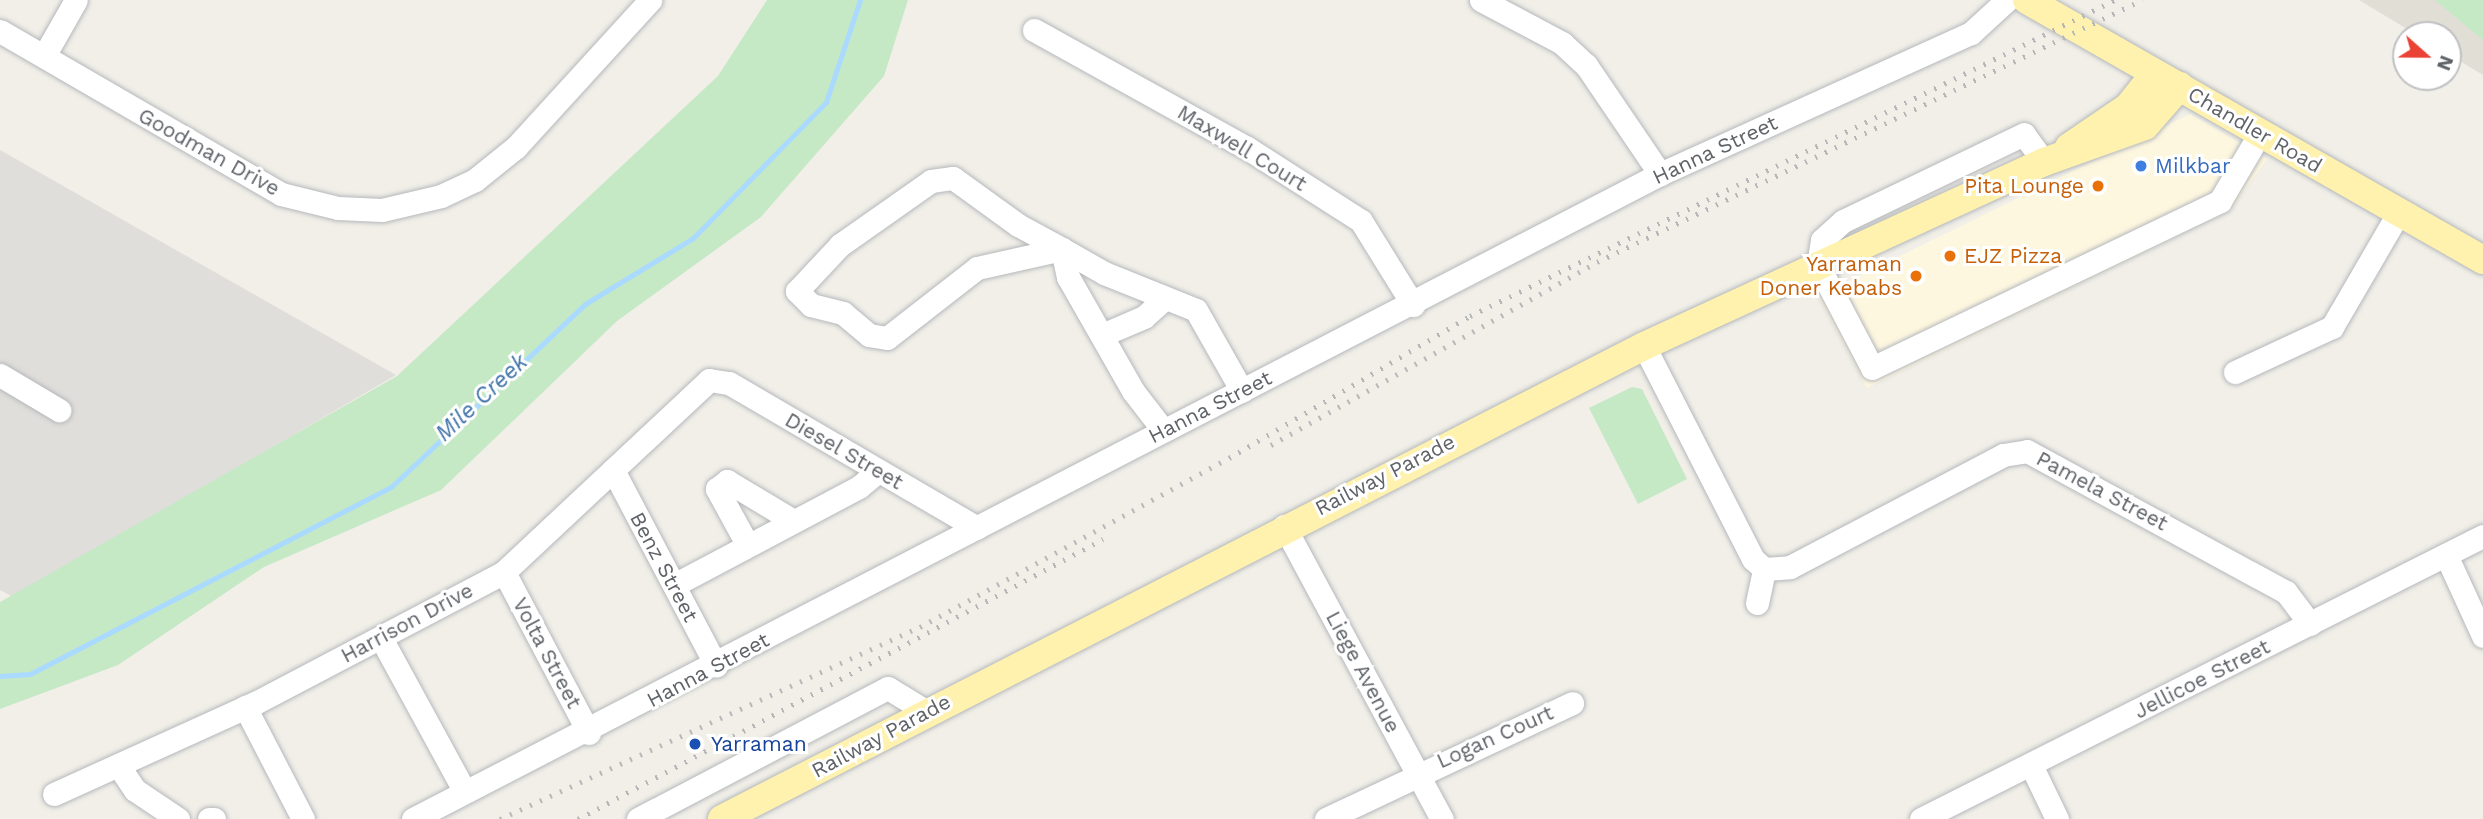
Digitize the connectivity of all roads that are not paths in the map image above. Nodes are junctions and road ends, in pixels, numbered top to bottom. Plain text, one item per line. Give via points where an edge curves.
1 (76, 0) edge
2 (650, 0) edge
3 (1481, 0) edge
4 (2007, 0) edge
5 (2043, 5) edge
6 (1034, 30) dead end
7 (0, 31) edge
8 (44, 56) junction
9 (2155, 73) junction
10 (2180, 86) junction
11 (2260, 133) junction
12 (2052, 159) junction
13 (1660, 174) junction
14 (2399, 212) junction
15 (1062, 249) junction
16 (2483, 261) edge
17 (1818, 265) junction
18 (1163, 300) junction
19 (1413, 305) junction
20 (1102, 335) junction
21 (1644, 346) junction
22 (2235, 372) dead end
23 (0, 375) edge
24 (709, 380) joint
25 (1242, 391) junction
26 (59, 410) dead end
27 (1163, 430) junction
28 (612, 470) junction
29 (878, 471) junction
30 (792, 520) junction
31 (1283, 526) junction
32 (977, 528) junction
33 (2483, 536) edge
34 (747, 544) junction
35 (2446, 555) junction
36 (1765, 569) junction
37 (504, 572) junction
38 (674, 585) junction
39 (1757, 603) dead end
40 (2311, 624) junction
41 (2483, 636) edge
42 (381, 638) junction
43 (716, 665) junction
44 (1573, 703) dead end
45 (245, 707) junction
46 (927, 712) junction
47 (589, 733) junction
48 (118, 765) junction
49 (2031, 765) junction
50 (1417, 772) junction
51 (465, 792) junction
52 (54, 794) dead end
53 (178, 819) edge
54 (303, 819) edge
55 (413, 819) edge
56 (638, 819) edge
57 (722, 819) edge
58 (1326, 819) edge
59 (1442, 819) edge
60 (1921, 819) edge
61 (2057, 819) edge

1 - 8 street
2 - 8 street, Goodman Drive via 516,147 475,180 441,197 382,210 338,208 281,194
3 - 13 street via 1562,43 1586,65
4 - 13 street, Hanna Street via 1971,33
5 - 9 main road, Chandler Road
6 - 19 street, Maxwell Court via 1247,148 1361,221
7 - 8 street, Goodman Drive
9 - 10 main road, Chandler Road
9 - 12 main road, Railway Parade via 2127,107
10 - 11 main road, Chandler Road
10 - 12 main road, Railway Parade via 2145,126
11 - 14 main road, Chandler Road
11 - 17 street via 2220,201 1872,368
12 - 17 main road, Railway Parade
13 - 19 street, Hanna Street
14 - 16 main road, Chandler Road
14 - 22 street via 2332,327
15 - 15 street via 977,268 887,338 869,335 843,313 811,305 797,291 830,253 940,177 961,182
15 - 18 street
15 - 20 street via 1068,277
17 - 21 main road, Railway Parade
18 - 20 street via 1146,316
18 - 25 street via 1198,312
19 - 25 street, Hanna Street
20 - 27 street
21 - 31 main road, Railway Parade
21 - 36 street via 1753,559
23 - 26 street
24 - 28 street, Harrison Drive
24 - 29 street, Diesel Street via 729,383
25 - 27 street, Hanna Street
27 - 32 street, Hanna Street
28 - 37 street, Harrison Drive
28 - 38 street, Benz Street
29 - 30 street
29 - 32 street, Diesel Street
30 - 34 street
30 - 34 street via 727,481 717,489
31 - 46 main road, Railway Parade
31 - 50 street, Liege Avenue
32 - 43 street, Hanna Street
33 - 35 street, Jellicoe Street
34 - 38 street
35 - 40 street, Jellicoe Street
35 - 41 street
36 - 39 street
36 - 40 street, Pamela Street via 1790,568 2003,455 2027,451 2287,592
37 - 42 street, Harrison Drive
37 - 47 street, Volta Street
38 - 43 street, Benz Street
40 - 49 street, Jellicoe Street
42 - 45 street, Harrison Drive
42 - 51 street
43 - 47 street, Hanna Street
44 - 50 street, Logan Court
45 - 48 street, Harrison Drive
45 - 54 street
46 - 56 street via 888,688
46 - 57 main road, Railway Parade
47 - 51 street, Hanna Street
48 - 52 street, Harrison Drive
48 - 53 street via 135,790
49 - 60 street, Jellicoe Street
49 - 61 street
50 - 58 street, Logan Court
50 - 59 street, Liege Avenue
51 - 55 street, Hanna Street

